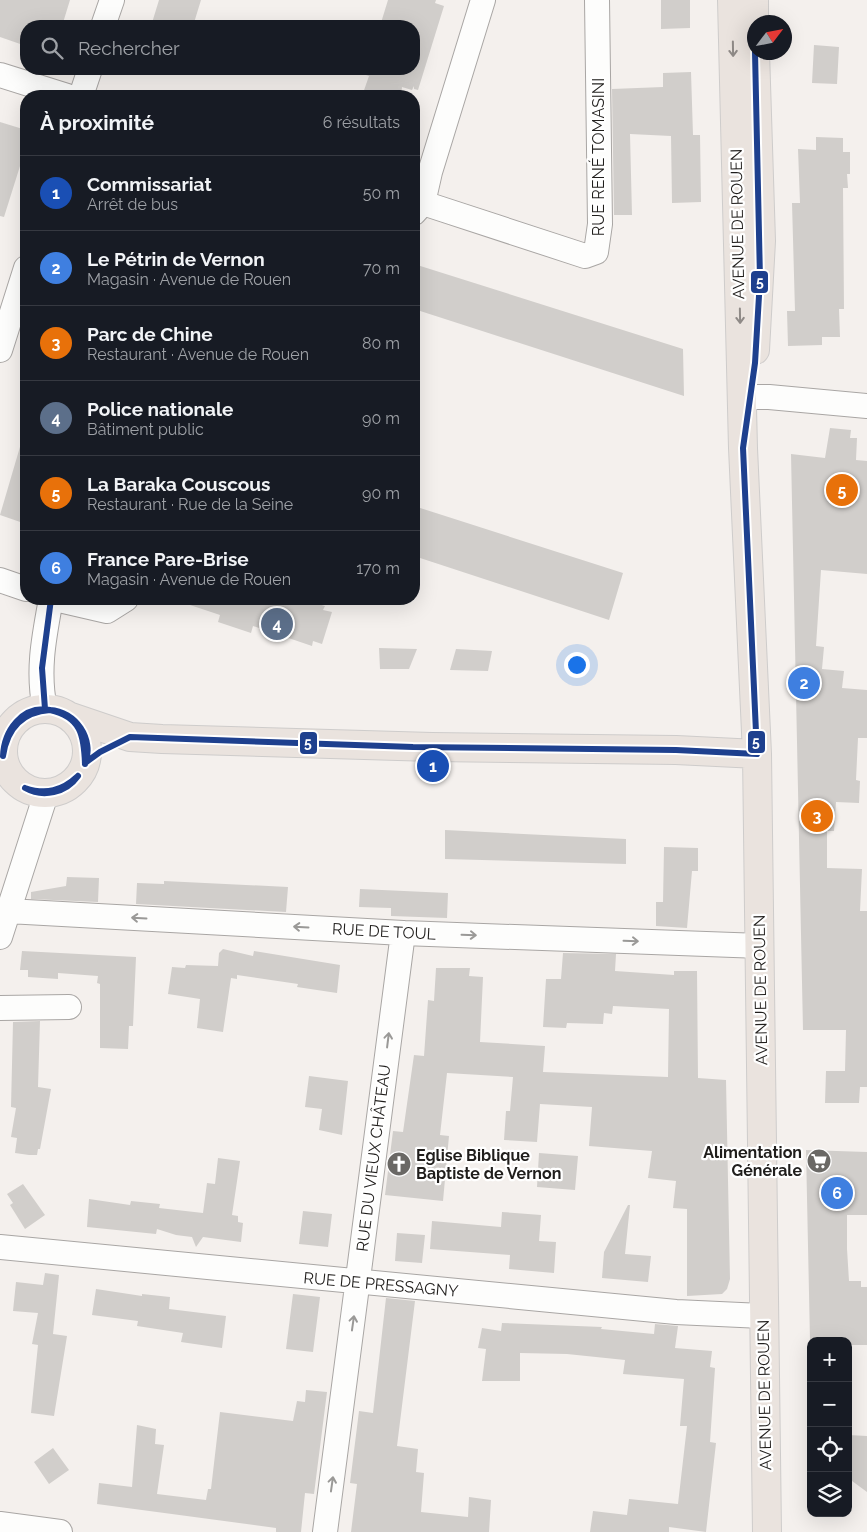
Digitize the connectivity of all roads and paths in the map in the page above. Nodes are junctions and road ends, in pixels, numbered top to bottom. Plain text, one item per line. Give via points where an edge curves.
1 (112, 0) edge
2 (483, 0) edge
3 (597, 0) edge
4 (732, 0) edge
5 (754, 0) edge
6 (754, 15) edge
7 (105, 20) edge
8 (755, 60) edge
9 (0, 75) edge
10 (88, 75) edge
11 (48, 90) edge
12 (83, 90) edge
13 (420, 199) edge
14 (420, 208) edge
15 (20, 287) edge
16 (0, 350) edge
17 (746, 397) junction
18 (867, 406) edge
19 (0, 580) edge
20 (20, 587) edge
21 (52, 605) edge
22 (80, 605) edge
23 (116, 605) edge
24 (46, 709) junction
25 (71, 718) junction
26 (130, 737) junction
27 (757, 754) junction
28 (1, 755) edge
29 (85, 763) junction
30 (46, 794) junction
31 (8, 911) junction
32 (402, 933) junction
33 (0, 937) edge
34 (761, 946) junction
35 (69, 1007) dead end
36 (0, 1008) edge
37 (0, 1247) edge
38 (358, 1282) junction
39 (762, 1316) junction
40 (0, 1524) edge
41 (60, 1532) edge
42 (325, 1532) edge
43 (766, 1532) edge

1 - 7 street
2 - 13 street
3 - 14 street, RUE RENÉ TOMASINI via 600,224 596,252 586,256
4 -> 17 main road, AVENUE DE ROUEN
5 - 6 main road
8 - 17 main road, AVENUE DE ROUEN via 759,312
9 - 11 street
10 - 12 street
15 - 16 street
17 - 18 street
17 - 27 main road, AVENUE DE ROUEN via 743,448
19 - 20 street
21 - 24 street via 40,662 40,686
22 - 23 street via 107,611
24 - 25 main road via 59,711
24 - 28 main road via 32,710 10,726
25 - 26 main road
25 - 29 main road via 86,739
26 - 27 main road via 398,747
26 - 29 main road
27 - 34 main road, AVENUE DE ROUEN
28 - 30 main road via 7,771 22,788
29 - 30 main road via 79,777 69,786
30 - 31 street
32 -> 31 street, RUE DE TOUL
31 - 33 street
32 -> 34 street, RUE DE TOUL
38 -> 32 street, RUE DU VIEUX CHÂTEAU
34 - 39 main road, AVENUE DE ROUEN
35 - 36 street
37 - 38 street, RUE DE PRESSAGNY
38 - 39 street, RUE DE PRESSAGNY via 676,1312
42 -> 38 street, RUE DU VIEUX CHÂTEAU
39 - 43 main road, AVENUE DE ROUEN
40 - 41 street

